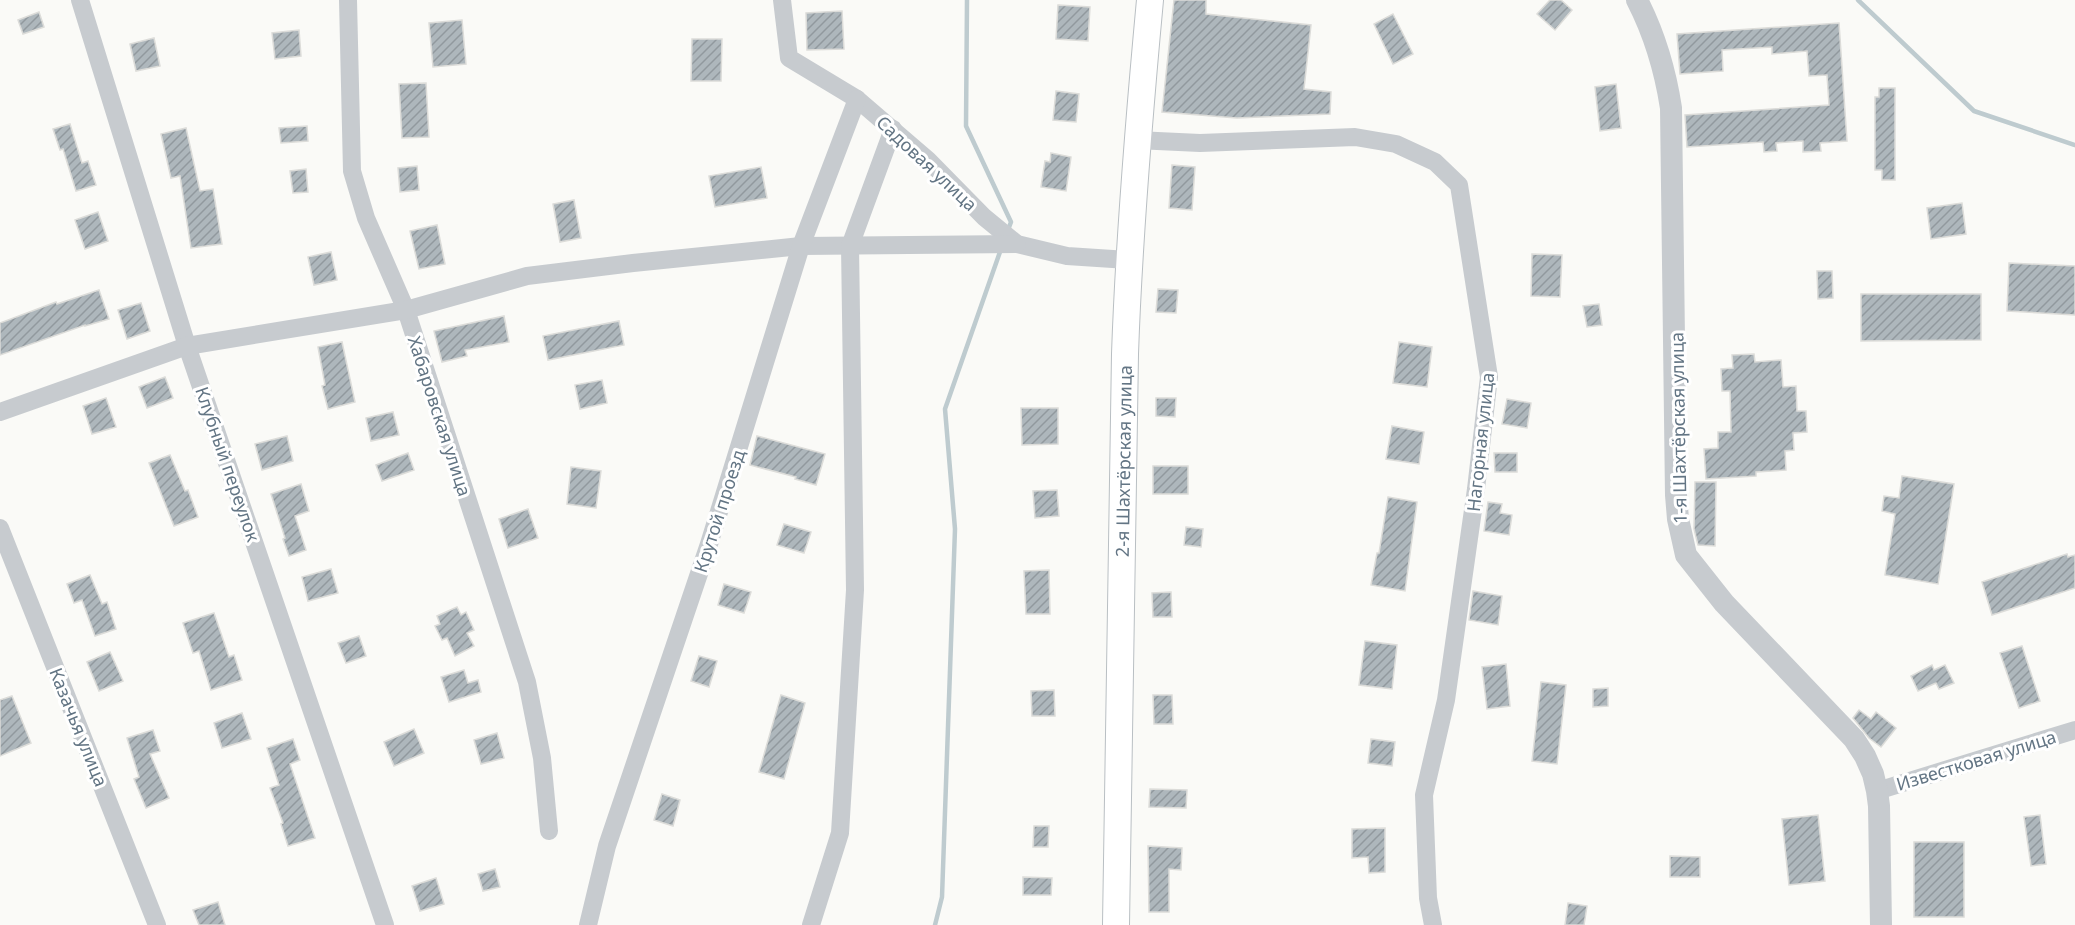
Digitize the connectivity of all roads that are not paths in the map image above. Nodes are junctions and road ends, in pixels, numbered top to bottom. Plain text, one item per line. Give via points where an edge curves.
1 (80, 0) edge
2 (348, 0) edge
3 (782, 0) edge
4 (1150, 0) edge
5 (1637, 0) edge
6 (857, 99) junction
7 (893, 129) junction
8 (1137, 140) junction
9 (1017, 244) junction
10 (801, 246) junction
11 (850, 246) junction
12 (1128, 260) junction
13 (406, 310) junction
14 (187, 346) junction
15 (0, 412) edge
16 (0, 528) edge
17 (2075, 730) edge
18 (1877, 791) junction
19 (549, 831) dead end
20 (157, 925) edge
21 (385, 925) edge
22 (588, 925) edge
23 (811, 925) edge
24 (1116, 925) edge
25 (1433, 925) edge
26 (1881, 925) edge

1 - 14 street, Клубный переулок
2 - 13 street, Хабаровская улица via 352,171 366,218
3 - 6 street, Садовая улица via 789,58
4 - 8 main road, 2-я Шахтёрская улица
5 - 18 street, 1-я Шахтёрская улица via 1657,43 1671,108 1676,495 1682,543 1692,564 1724,603 1854,739 1865,756
6 - 7 street, Садовая улица
6 - 10 street, Крутой проезд
7 - 9 street, Садовая улица
7 - 11 street
8 - 12 main road, 2-я Шахтёрская улица
8 - 25 street, Нагорная улица via 1200,143 1355,137 1396,144 1435,162 1458,185 1489,378 1446,700 1424,795 1428,898
9 - 11 street
9 - 12 street, Садовая улица via 1066,256
10 - 11 street
10 - 13 street via 527,276
10 - 22 street, Крутой проезд via 709,544 607,846
11 - 23 street via 854,602 840,833
12 - 24 main road, 2-я Шахтёрская улица
13 - 14 street
13 - 19 street, Хабаровская улица via 527,682 542,758
14 - 15 street
14 - 21 street, Клубный переулок
16 - 20 street, Казачья улица
17 - 18 street, Известковая улица
18 - 26 street, 1-я Шахтёрская улица

